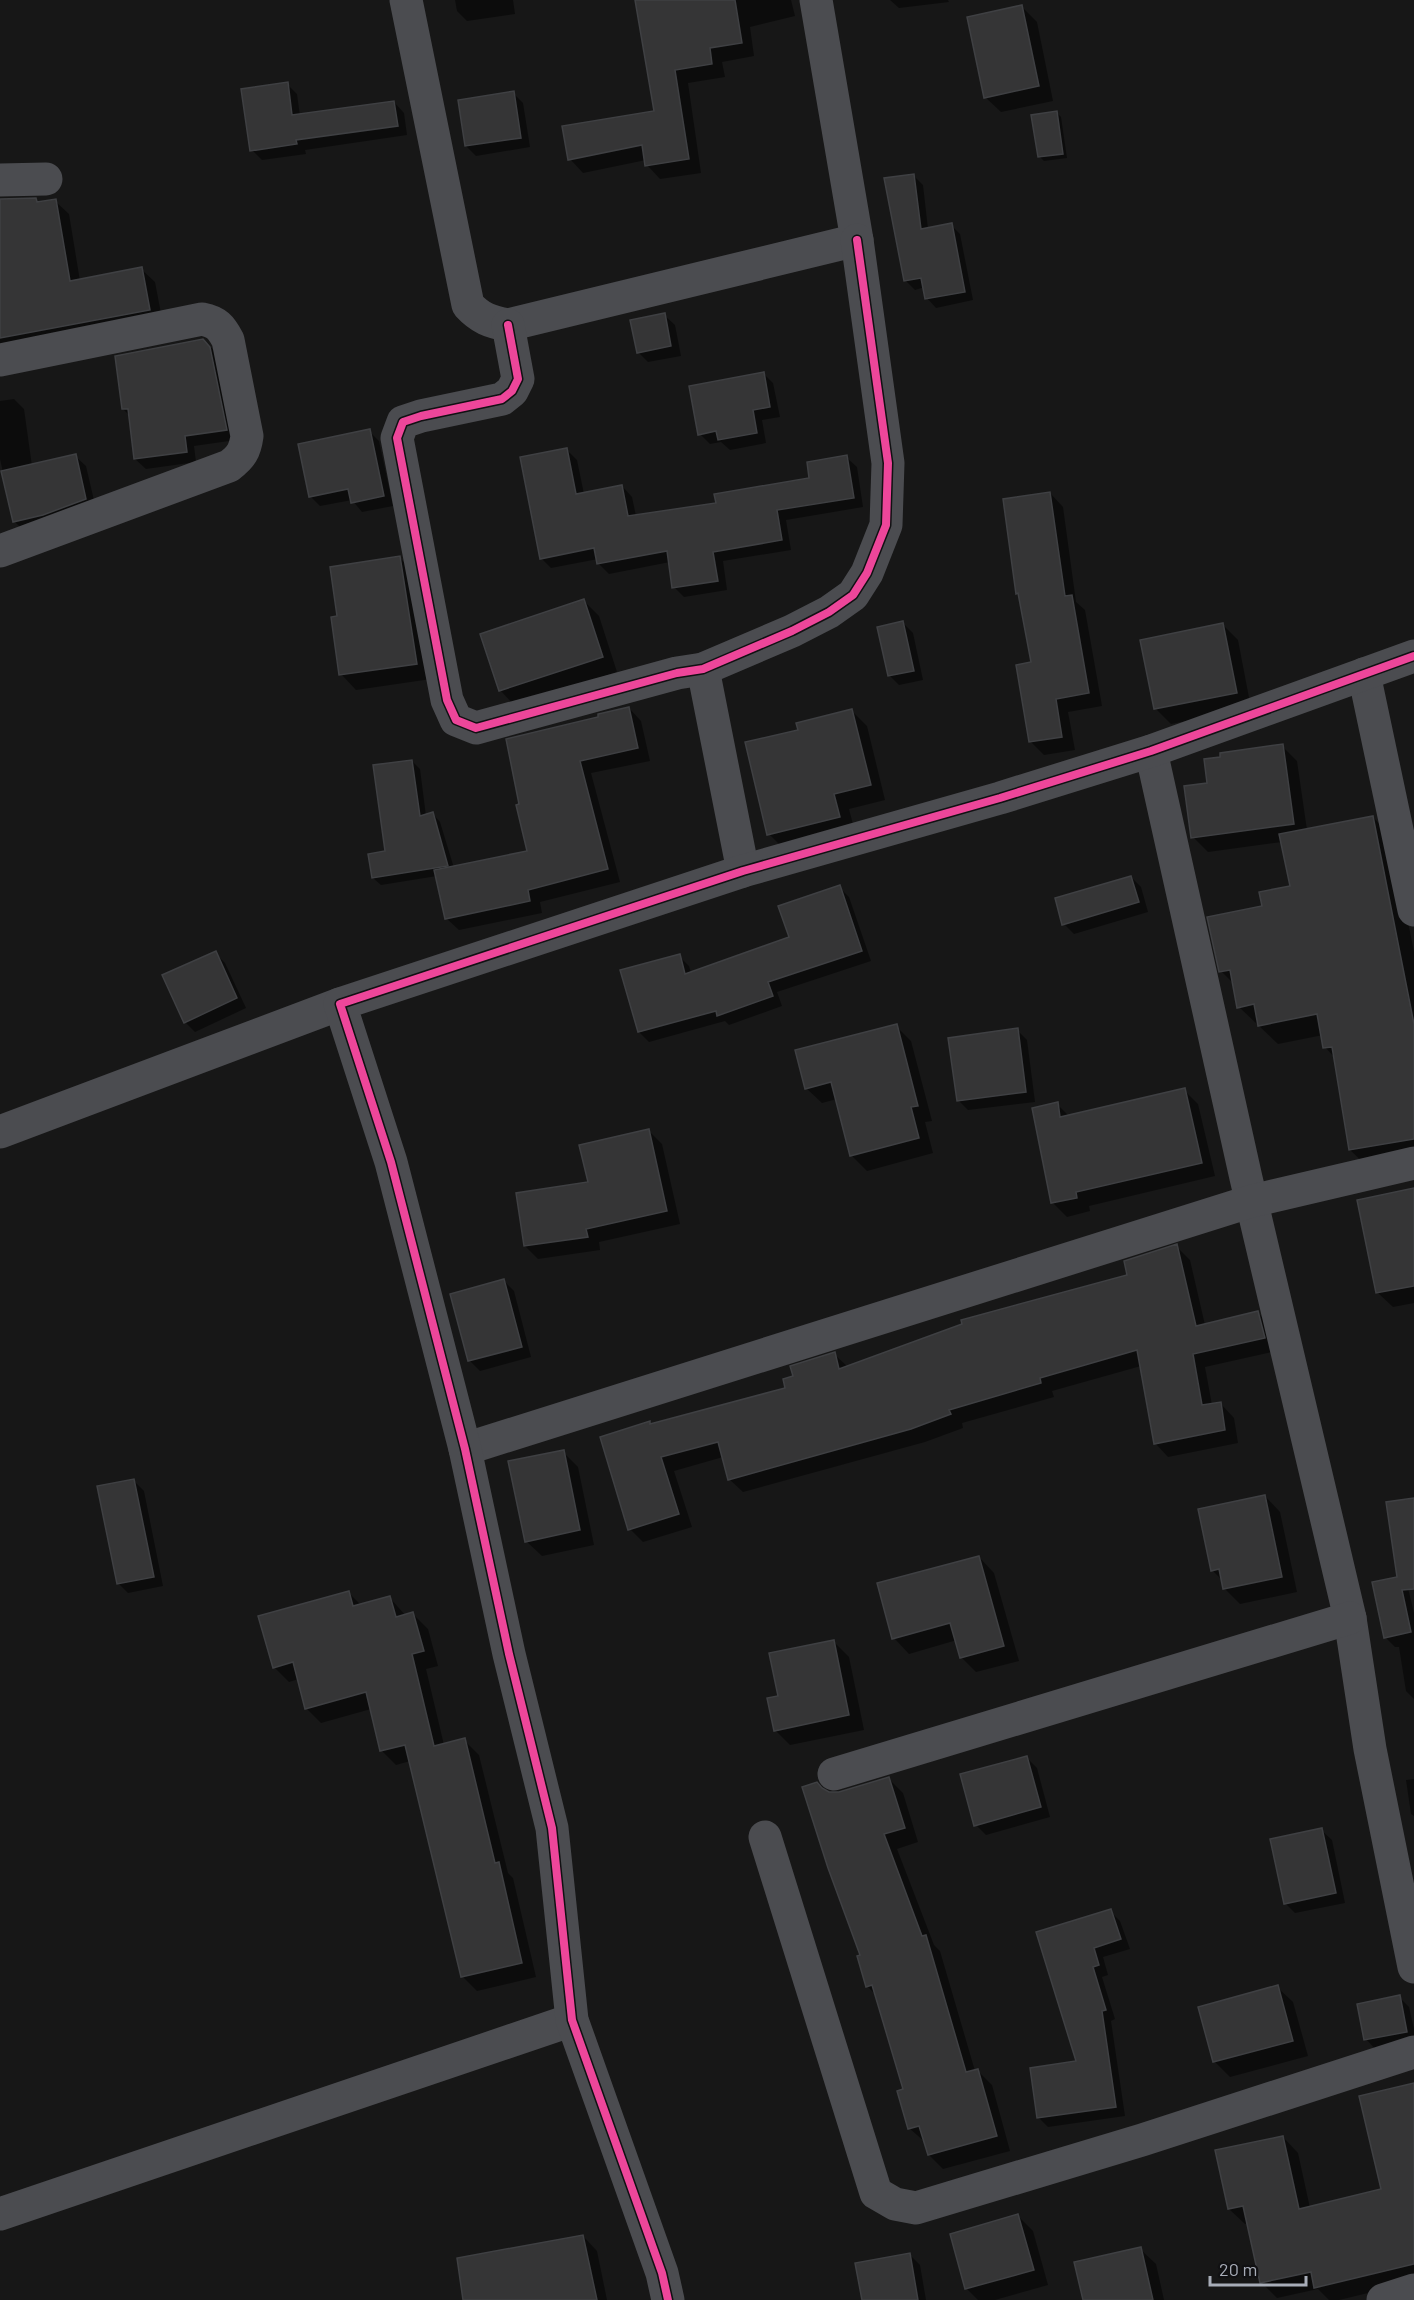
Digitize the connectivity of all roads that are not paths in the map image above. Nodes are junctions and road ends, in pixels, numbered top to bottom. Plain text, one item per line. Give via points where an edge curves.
1 (406, 0) edge
2 (816, 0) edge
3 (46, 179) dead end
4 (0, 180) edge
5 (856, 240) junction
6 (508, 325) junction
7 (0, 360) edge
8 (0, 551) edge
9 (1414, 656) edge
10 (703, 669) junction
11 (1364, 674) junction
12 (1151, 751) junction
13 (743, 871) junction
14 (1414, 910) edge
15 (340, 1004) junction
16 (0, 1132) edge
17 (1414, 1163) edge
18 (1252, 1202) junction
19 (465, 1449) junction
20 (1350, 1618) junction
21 (834, 1774) dead end
22 (765, 1837) dead end
23 (1414, 1966) edge
24 (572, 2020) junction
25 (1414, 2052) edge
26 (0, 2214) edge
27 (1414, 2290) edge
28 (668, 2300) edge
29 (1383, 2300) edge

1 - 6 street via 468,304 488,322
2 - 5 street
3 - 4 street
5 - 6 street
5 - 10 street via 888,463 886,525 867,573 853,595 792,631
6 - 10 street via 518,379 512,391 502,399 403,422 397,438 447,700 456,720 476,728
7 - 8 street via 202,319 214,322 228,340 247,436 240,458 229,466
9 - 11 street
10 - 13 street
11 - 12 street
11 - 14 street
12 - 13 street
12 - 18 street
13 - 15 street
15 - 16 street
15 - 19 street via 391,1161
17 - 18 street
18 - 19 street
18 - 20 street
19 - 24 street via 552,1828
20 - 21 street
20 - 23 street via 1370,1749
22 - 25 street via 876,2193 895,2204 916,2208
24 - 26 street
24 - 28 street via 662,2273
27 - 29 street

